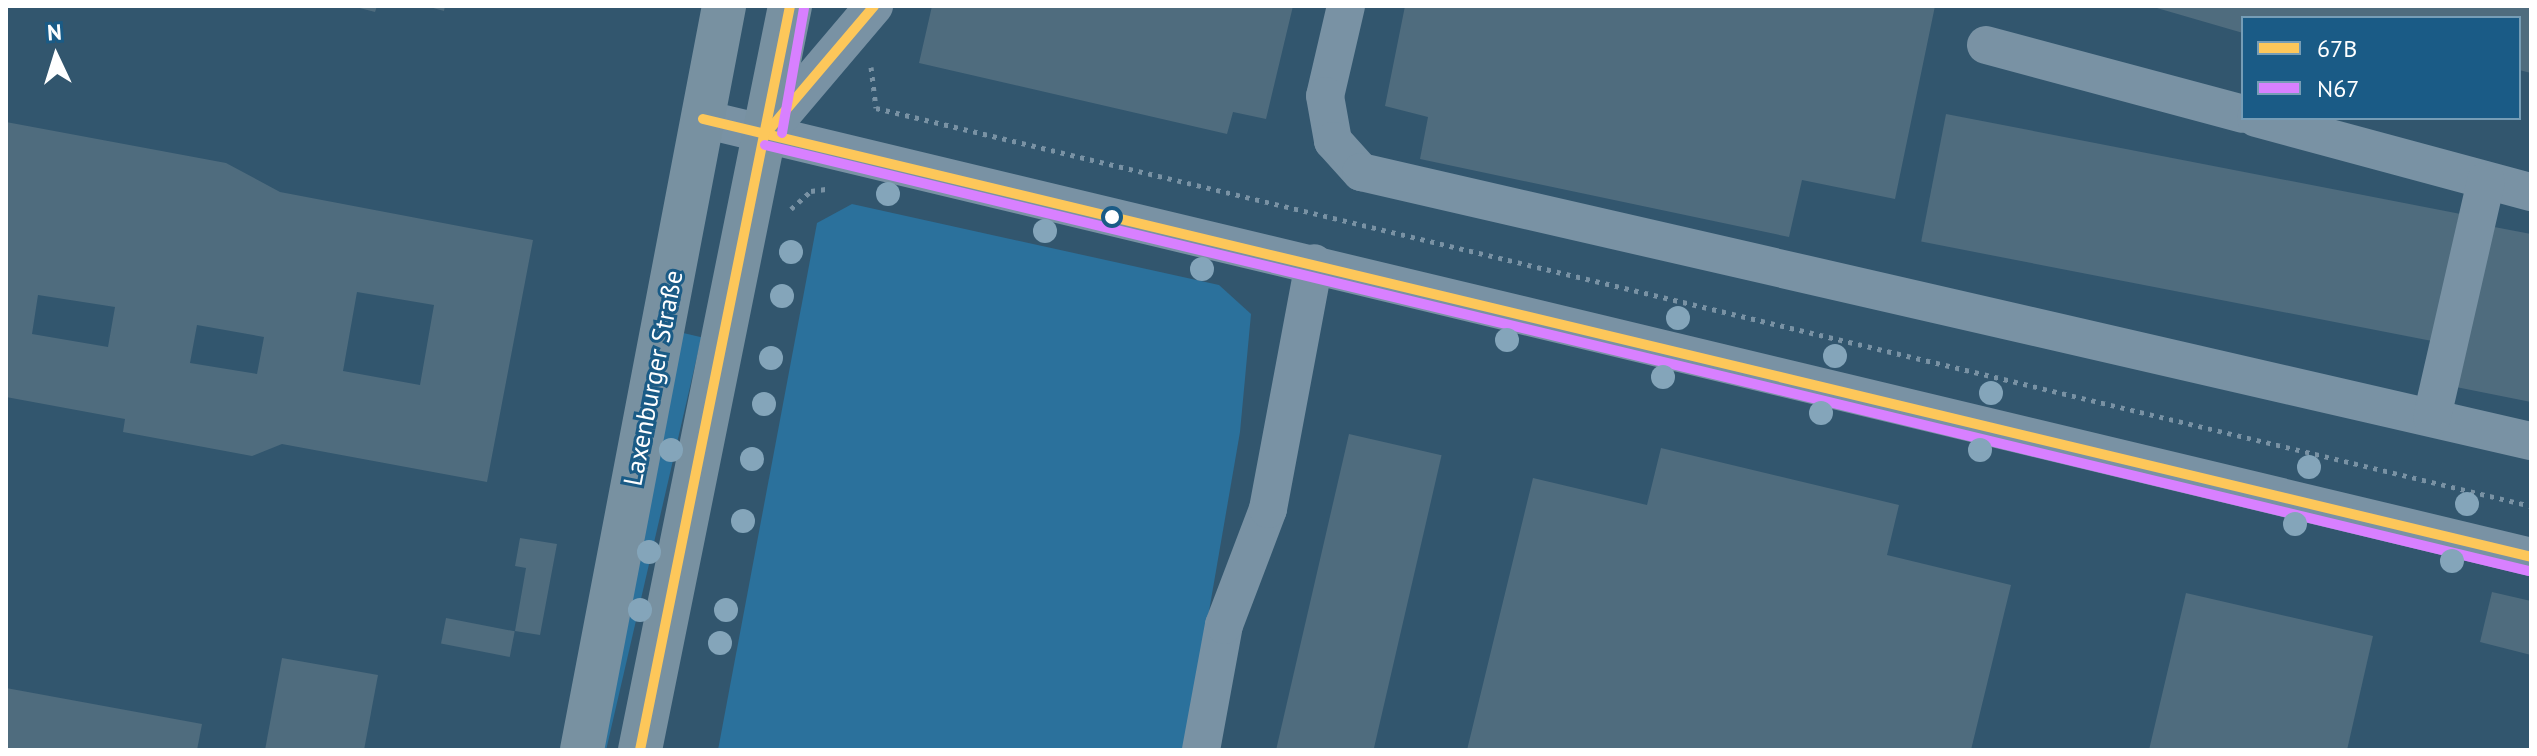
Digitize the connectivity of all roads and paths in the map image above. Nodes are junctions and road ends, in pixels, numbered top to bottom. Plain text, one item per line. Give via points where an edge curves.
1 (724, 6) edge
2 (790, 6) edge
3 (874, 6) edge
4 (1346, 6) edge
5 (1986, 45) dead end
6 (871, 63) dead end
7 (2241, 113) edge
8 (703, 119) junction
9 (2263, 120) edge
10 (768, 131) junction
11 (2486, 181) junction
12 (2531, 192) edge
13 (1314, 263) junction
14 (2432, 417) junction
15 (2531, 441) edge
16 (2531, 506) edge
17 (2531, 557) edge
18 (582, 750) edge
19 (640, 750) edge
20 (1201, 750) edge

1 - 8 main road, Laxenburger Straße
2 - 10 main road
3 - 10 street
4 - 14 street via 1325,96 1333,141 1361,172
5 - 7 street
6 - 16 path via 876,108
8 - 10 street
8 - 18 main road, Laxenburger Straße
9 - 11 street
10 - 13 street
10 - 19 main road
11 - 12 street
11 - 14 street
13 - 17 street
13 - 20 street via 1268,509 1224,625
14 - 15 street

